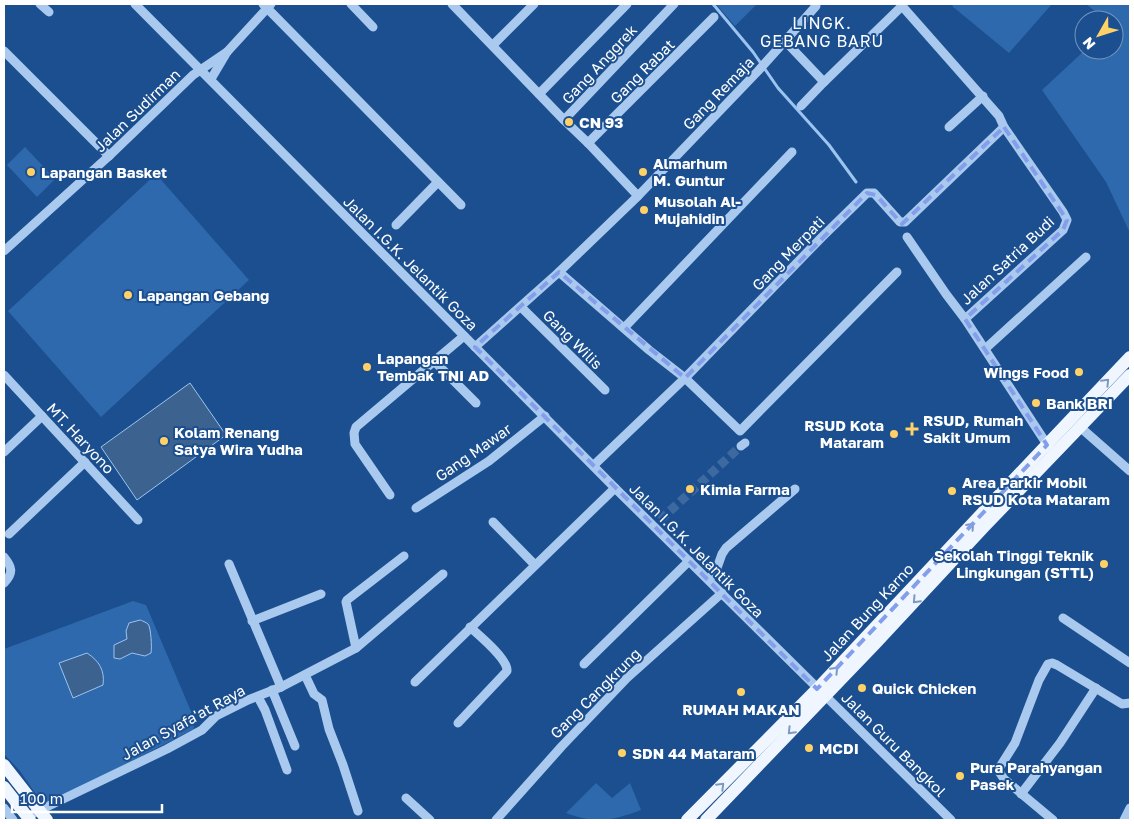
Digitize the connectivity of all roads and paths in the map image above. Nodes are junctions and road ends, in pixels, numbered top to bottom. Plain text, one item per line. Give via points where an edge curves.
1 (40, 4) edge
2 (135, 4) edge
3 (351, 4) edge
4 (452, 4) edge
5 (534, 4) edge
6 (627, 4) edge
7 (674, 4) edge
8 (267, 5) edge
9 (902, 5) edge
10 (816, 6) dead end
11 (49, 12) dead end
12 (714, 17) dead end
13 (373, 27) dead end
14 (786, 41) junction
15 (493, 45) junction
16 (4, 51) edge
17 (227, 52) junction
18 (200, 69) junction
19 (211, 80) junction
20 (824, 82) junction
21 (540, 94) junction
22 (983, 96) junction
23 (801, 106) dead end
24 (564, 120) junction
25 (949, 127) dead end
26 (1004, 127) junction
27 (588, 143) junction
28 (792, 152) dead end
29 (109, 156) junction
30 (438, 182) junction
31 (638, 196) junction
32 (461, 205) dead end
33 (396, 225) dead end
34 (907, 237) dead end
35 (4, 251) edge
36 (1086, 257) dead end
37 (559, 272) junction
38 (896, 272) dead end
39 (521, 307) junction
40 (965, 319) junction
41 (624, 328) junction
42 (464, 336) junction
43 (475, 347) junction
44 (985, 350) junction
45 (1130, 358) edge
46 (434, 361) junction
47 (4, 374) edge
48 (1130, 375) edge
49 (685, 378) junction
50 (605, 390) dead end
51 (476, 403) dead end
52 (42, 416) junction
53 (545, 416) junction
54 (1080, 427) junction
55 (1051, 449) junction
56 (4, 452) edge
57 (85, 462) junction
58 (594, 465) junction
59 (1130, 471) edge
60 (615, 488) junction
61 (795, 488) dead end
62 (390, 494) dead end
63 (416, 508) dead end
64 (138, 520) dead end
65 (492, 522) dead end
66 (9, 534) dead end
67 (404, 556) dead end
68 (4, 557) edge
69 (689, 561) junction
70 (229, 564) dead end
71 (536, 565) junction
72 (443, 574) dead end
73 (708, 580) junction
74 (4, 583) edge
75 (722, 593) junction
76 (320, 594) dead end
77 (1063, 618) dead end
78 (252, 621) junction
79 (470, 627) junction
80 (350, 651) junction
81 (1130, 663) edge
82 (584, 664) dead end
83 (305, 675) junction
84 (415, 682) dead end
85 (281, 687) junction
86 (1096, 688) junction
87 (272, 690) junction
88 (821, 692) junction
89 (258, 697) junction
90 (1130, 703) edge
91 (458, 723) dead end
92 (295, 746) dead end
93 (4, 765) edge
94 (287, 770) dead end
95 (4, 787) edge
96 (1021, 794) junction
97 (406, 798) dead end
98 (4, 808) edge
99 (1130, 808) edge
100 (358, 811) dead end
101 (44, 816) edge
102 (28, 818) edge
103 (1048, 819) edge
104 (13, 820) edge
105 (430, 820) edge
106 (496, 820) edge
107 (687, 820) edge
108 (706, 820) edge
109 (951, 820) edge
110 (1124, 820) edge

1 - 11 street
2 - 18 street, Jalan I.G.K. Jelantik Goza
3 - 13 street
4 - 15 street
5 - 15 street
6 - 21 street
7 - 24 street, Gang Anggrek
8 - 17 street
8 - 30 street
9 - 20 street
9 - 22 street, Jalan Satria Budi
10 - 14 street, Gang Remaja
12 - 27 street, Gang Rabat
14 - 20 street
14 - 31 street, Gang Remaja
15 - 21 street
16 - 29 street
17 - 18 street, Jalan Sudirman
17 - 19 street
18 - 19 street, Jalan I.G.K. Jelantik Goza
18 - 29 street, Jalan Sudirman
19 - 42 street, Jalan I.G.K. Jelantik Goza
20 - 23 street
21 - 24 street
22 - 25 street
22 - 26 street, Jalan Satria Budi
24 - 27 street
26 - 40 street, Jalan Satria Budi via 1067,220 1063,230
26 - 49 street, Gang Merpati via 905,222 900,222 874,193 867,193
27 - 31 street
28 - 41 street
29 - 35 street, Jalan Sudirman
30 - 32 street
30 - 33 street
31 - 37 street, Gang Remaja
34 - 40 street
36 - 44 street
37 - 39 street, Gang Remaja
37 - 41 street
38 - 49 street via 740,431
39 - 43 street, Gang Remaja
39 - 50 street, Gang Wilis
40 - 44 street, Jalan Satria Budi
41 - 49 street
42 - 43 street, Jalan I.G.K. Jelantik Goza
42 - 46 street
43 - 53 street, Jalan I.G.K. Jelantik Goza
44 - 55 street, Jalan Satria Budi
55 -> 45 main road
46 - 51 street
46 - 62 street via 356,427 356,444
47 - 52 street, MT. Haryono
48 - 54 main road
49 - 58 street, Gang Merpati
52 - 56 street
52 - 57 street, MT. Haryono
53 - 58 street, Jalan I.G.K. Jelantik Goza
53 - 63 street, Gang Mawar via 489,461
54 - 55 main road
54 - 59 street
55 - 88 main road
57 - 64 street, MT. Haryono
57 - 66 street
58 - 60 street, Jalan I.G.K. Jelantik Goza
60 - 69 street, Jalan I.G.K. Jelantik Goza via 657,523
60 - 71 street
61 - 73 street via 726,548
65 - 71 street
67 - 80 street via 347,600
68 - 74 street via 12,570
69 - 73 street, Jalan I.G.K. Jelantik Goza
69 - 82 street
70 - 78 street
71 - 79 street
72 - 80 street, Jalan Syafa'at Raya
73 - 75 street, Jalan I.G.K. Jelantik Goza
75 - 88 street, Jalan I.G.K. Jelantik Goza
75 - 106 street, Gang Cangkrung via 627,678
76 - 78 street
77 - 81 street
78 - 85 street
79 - 84 street
79 - 91 street via 504,660 508,668
80 - 83 street, Jalan Syafa'at Raya
83 - 85 street, Jalan Syafa'at Raya
83 - 100 street via 314,694 322,700
85 - 87 street, Jalan Syafa'at Raya
86 - 90 street via 1122,704
86 - 96 street
86 - 96 street via 1057,665 1048,664 1015,743 998,770
87 - 89 street, Jalan Syafa'at Raya
87 - 92 street
107 -> 88 main road
88 -> 108 main road
88 - 109 street, Jalan Guru Bangkol
89 - 94 street
89 - 101 street, Jalan Syafa'at Raya via 216,716 187,739
93 - 101 main road
95 - 102 main road
96 - 103 street
97 - 105 street
98 - 104 street
99 - 110 street
101 - 102 street, Jalan Syafa'at Raya

